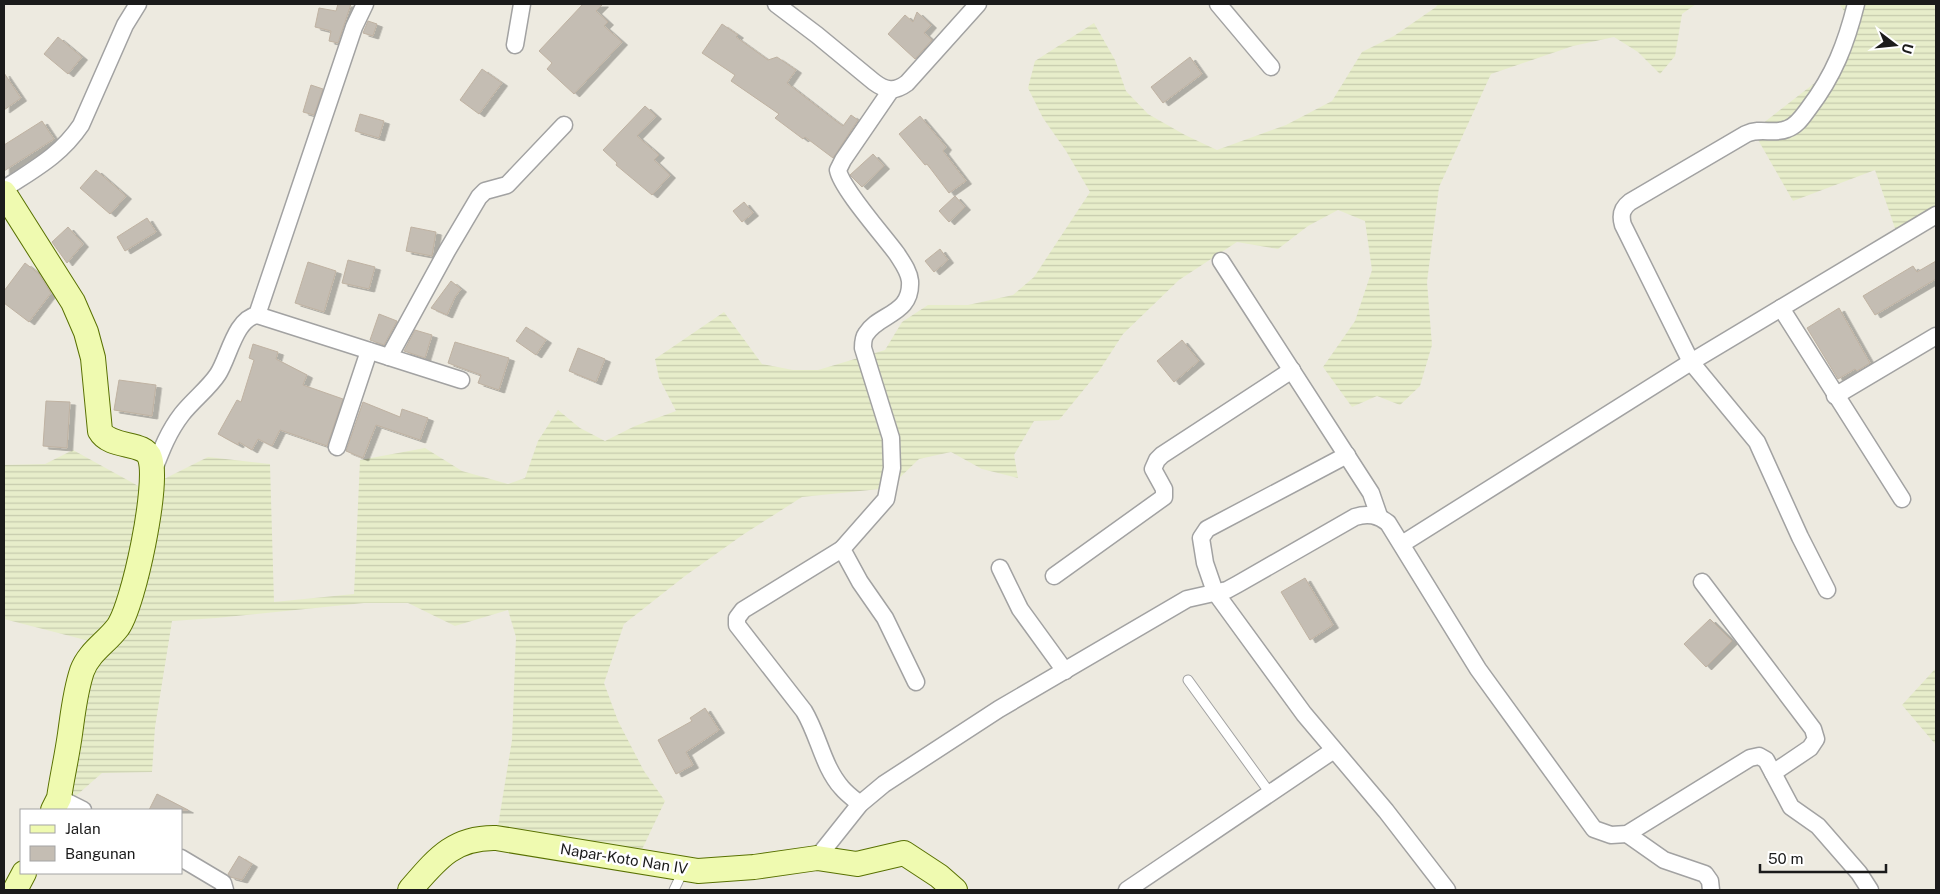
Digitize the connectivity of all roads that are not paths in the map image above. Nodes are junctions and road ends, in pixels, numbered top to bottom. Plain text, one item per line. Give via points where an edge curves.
1 (138, 4) edge
2 (365, 4) edge
3 (522, 4) edge
4 (776, 4) edge
5 (978, 4) edge
6 (1218, 4) edge
7 (1856, 4) edge
8 (515, 45) dead end
9 (1271, 67) dead end
10 (890, 90) junction
11 (564, 125) dead end
12 (6, 200) edge
13 (1936, 215) edge
14 (1221, 262) dead end
15 (1780, 308) junction
16 (257, 314) junction
17 (1936, 336) edge
18 (369, 351) junction
19 (389, 357) junction
20 (1691, 362) junction
21 (1292, 370) junction
22 (462, 380) dead end
23 (1835, 396) junction
24 (338, 447) dead end
25 (1347, 455) junction
26 (152, 467) junction
27 (1902, 499) dead end
28 (1379, 516) junction
29 (1402, 544) junction
30 (842, 549) junction
31 (1000, 568) dead end
32 (1054, 576) dead end
33 (1702, 582) dead end
34 (1827, 590) dead end
35 (1215, 592) junction
36 (1065, 672) junction
37 (1188, 680) dead end
38 (916, 682) dead end
39 (1334, 750) junction
40 (1773, 773) junction
41 (1270, 793) junction
42 (56, 804) edge
43 (860, 804) junction
44 (78, 809) edge
45 (1627, 834) junction
46 (816, 858) junction
47 (182, 859) edge
48 (684, 869) junction
49 (23, 874) edge
50 (15, 890) edge
51 (224, 890) edge
52 (410, 890) edge
53 (674, 890) edge
54 (955, 890) edge
55 (1127, 890) edge
56 (1447, 890) edge
57 (1711, 890) edge
58 (1870, 890) edge

1 - 12 street via 73,136
2 - 16 street via 351,35
3 - 8 street
4 - 10 street via 874,82
5 - 10 street via 907,83
6 - 9 street
7 - 20 street via 1849,33 1834,68 1798,122 1782,131 1759,130 1746,134 1623,209 1623,225
10 - 30 street via 838,170 848,191 905,266 910,281 906,300 900,308 864,335 863,348 891,438 892,468 886,499
11 - 19 street via 507,185 479,197
12 - 26 street via 73,302 86,332 93,358 103,437 141,449
13 - 15 street
14 - 21 street
15 - 20 street
15 - 23 street
16 - 18 street
16 - 26 street via 242,325 217,376 183,413 165,439
17 - 23 street
18 - 19 street
18 - 24 street
19 - 22 street
20 - 29 street
20 - 34 street via 1757,442
21 - 25 street
21 - 32 street via 1162,455 1154,469 1164,489 1164,497
23 - 27 street
25 - 28 street via 1371,493
25 - 35 street via 1203,533 1205,563
26 - 42 street via 152,493 129,604 118,627 90,657 82,673
28 - 29 street via 1388,523
28 - 35 street via 1356,517 1238,584
29 - 45 street via 1478,669 1588,823 1611,836
30 - 38 street via 885,618
30 - 43 street via 743,610 737,618 737,625 804,711 835,778
31 - 36 street via 1020,609
33 - 40 street via 1814,728 1816,739 1810,748
35 - 36 street via 1187,599
35 - 39 street
36 - 43 street via 999,709 884,784
37 - 41 lane
39 - 41 street
39 - 56 street
40 - 45 street via 1763,757 1750,758
40 - 58 street via 1791,807 1818,826
41 - 55 street
42 - 44 street
43 - 46 street
45 - 57 street via 1664,860 1705,874
46 - 48 street, Napar-Koto Nan IV via 726,870
46 - 54 street, Napar-Koto Nan IV via 857,864 904,854
47 - 51 street via 223,883
48 - 52 street, Napar-Koto Nan IV via 482,838 466,841 440,856
48 - 53 lane
49 - 50 street

